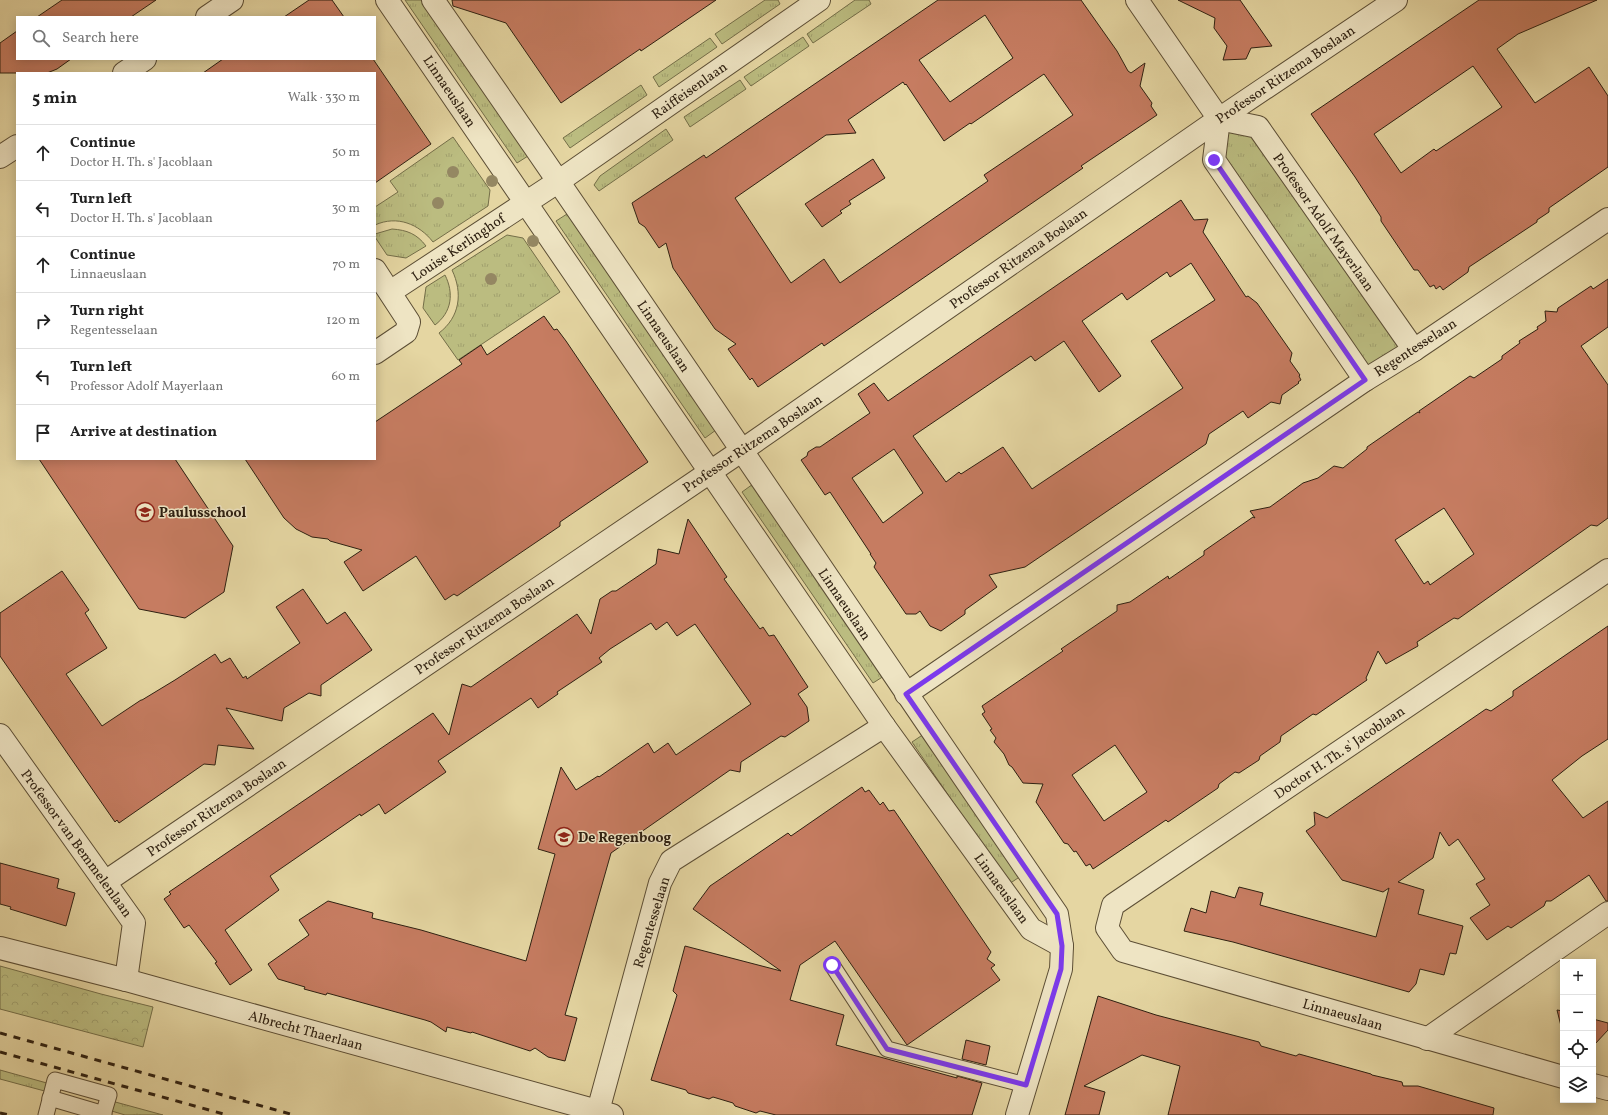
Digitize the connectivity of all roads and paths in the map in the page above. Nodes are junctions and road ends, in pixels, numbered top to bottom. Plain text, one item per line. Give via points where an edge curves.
1 (232, 0) edge
2 (387, 0) edge
3 (433, 0) edge
4 (819, 0) edge
5 (1137, 0) edge
6 (1396, 0) edge
7 (208, 16) edge
8 (144, 60) edge
9 (126, 72) edge
10 (1219, 118) junction
11 (16, 147) edge
12 (0, 157) edge
13 (559, 181) junction
14 (526, 202) junction
15 (1608, 219) edge
16 (376, 271) edge
17 (390, 292) junction
18 (1414, 350) junction
19 (376, 352) edge
20 (1365, 380) junction
21 (741, 451) junction
22 (710, 472) junction
23 (1608, 570) edge
24 (906, 694) junction
25 (884, 726) junction
26 (3, 748) edge
27 (105, 882) junction
28 (1608, 913) edge
29 (1062, 946) junction
30 (0, 948) edge
31 (1123, 951) joint
32 (832, 965) dead end
33 (126, 980) junction
34 (1427, 1039) junction
35 (1560, 1076) edge
36 (1026, 1085) junction
37 (1596, 1086) edge
38 (1608, 1089) edge
39 (605, 1113) edge
40 (103, 1114) edge
41 (46, 1115) edge
42 (1017, 1115) edge

1 - 7 street
2 - 14 street, Linnaeuslaan
3 - 13 street, Linnaeuslaan
4 - 13 street, Raiffeisenlaan
5 - 10 street
6 - 10 street, Professor Ritzema Boslaan
8 - 9 street
10 - 18 street, Professor Adolf Mayerlaan via 1258,127
10 - 20 street via 1214,160
10 - 21 street, Professor Ritzema Boslaan
11 - 12 street
13 - 14 street
13 - 21 street, Linnaeuslaan
14 - 17 street, Louise Kerlinghof
14 - 22 street, Linnaeuslaan
15 - 18 street, Regentesselaan
16 - 17 street
17 - 19 street via 409,322 406,332
18 - 20 street, Regentesselaan
20 - 24 street, Regentesselaan
21 - 22 street, Professor Ritzema Boslaan
21 - 24 street, Linnaeuslaan
22 - 25 street, Linnaeuslaan
22 - 27 street, Professor Ritzema Boslaan
23 - 31 street, Doctor H. Th. s' Jacoblaan via 1113,905 1106,928
24 - 29 street, Linnaeuslaan via 1057,914
25 - 29 street, Linnaeuslaan via 1031,929
25 - 39 street, Regentesselaan via 671,861 660,883
26 - 27 street, Professor van Bemmelenlaan
27 - 33 street, Professor van Bemmelenlaan via 134,923
28 - 34 street
29 - 36 street via 1061,969
30 - 33 street, Albrecht Thaerlaan
31 - 34 street, Linnaeuslaan
32 - 36 lane via 887,1049
33 - 39 street, Albrecht Thaerlaan
34 - 35 street, Linnaeuslaan
36 - 42 street
37 - 38 street
40 - 41 lane via 50,1098

